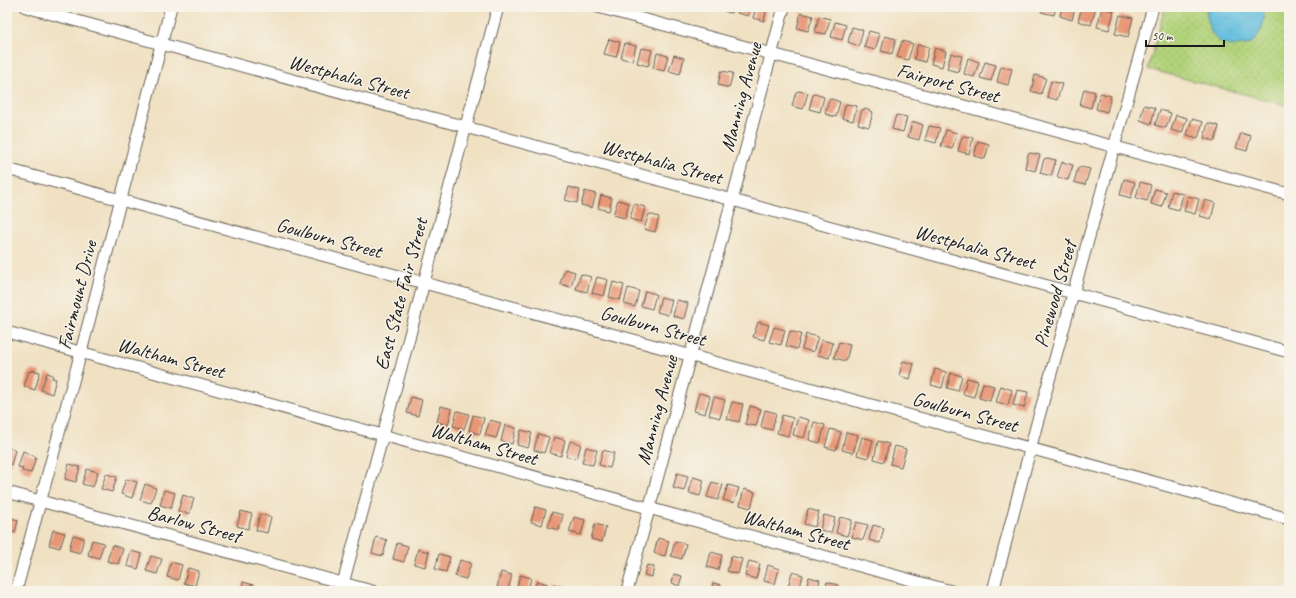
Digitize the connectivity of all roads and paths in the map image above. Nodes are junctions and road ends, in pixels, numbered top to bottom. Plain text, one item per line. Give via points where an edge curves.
1 (26, 7) edge
2 (171, 7) edge
3 (498, 7) edge
4 (598, 7) edge
5 (784, 7) edge
6 (1153, 7) edge
7 (161, 44) junction
8 (772, 54) junction
9 (465, 127) junction
10 (1114, 147) junction
11 (7, 170) edge
12 (1289, 194) edge
13 (732, 199) junction
14 (120, 200) junction
15 (423, 282) junction
16 (1074, 293) junction
17 (7, 332) edge
18 (81, 352) junction
19 (1289, 352) edge
20 (690, 355) junction
21 (382, 435) junction
22 (1031, 448) junction
23 (7, 492) edge
24 (41, 501) junction
25 (650, 509) junction
26 (1289, 519) edge
27 (342, 587) edge
28 (16, 591) edge
29 (372, 591) edge
30 (627, 591) edge
31 (951, 591) edge
32 (993, 591) edge

1 - 7 street, Westphalia Street
2 - 7 street, Fairmount Drive
3 - 9 street, East State Fair Street
4 - 8 street, Fairport Street
5 - 8 street, Manning Avenue
6 - 10 street, Pinewood Street
7 - 9 street, Westphalia Street
7 - 14 street, Fairmount Drive
8 - 10 street, Fairport Street
8 - 13 street, Manning Avenue
9 - 13 street, Westphalia Street
9 - 15 street, East State Fair Street
10 - 12 street, Fairport Street
10 - 16 street, Pinewood Street
11 - 14 street, Goulburn Street
13 - 16 street, Westphalia Street
13 - 20 street, Manning Avenue
14 - 15 street, Goulburn Street
14 - 18 street, Fairmount Drive
15 - 20 street, Goulburn Street
15 - 21 street, East State Fair Street
16 - 19 street, Westphalia Street
16 - 22 street, Pinewood Street
17 - 18 street, Waltham Street
18 - 21 street, Waltham Street
18 - 24 street, Fairmount Drive
20 - 22 street, Goulburn Street
20 - 25 street, Manning Avenue
21 - 25 street, Waltham Street
21 - 27 street, East State Fair Street
22 - 26 street, Goulburn Street
22 - 32 street, Pinewood Street
23 - 24 street, Barlow Street
24 - 27 street, Barlow Street
24 - 28 street, Fairmount Drive
25 - 30 street, Manning Avenue
25 - 31 street, Waltham Street
27 - 29 street, Barlow Street

